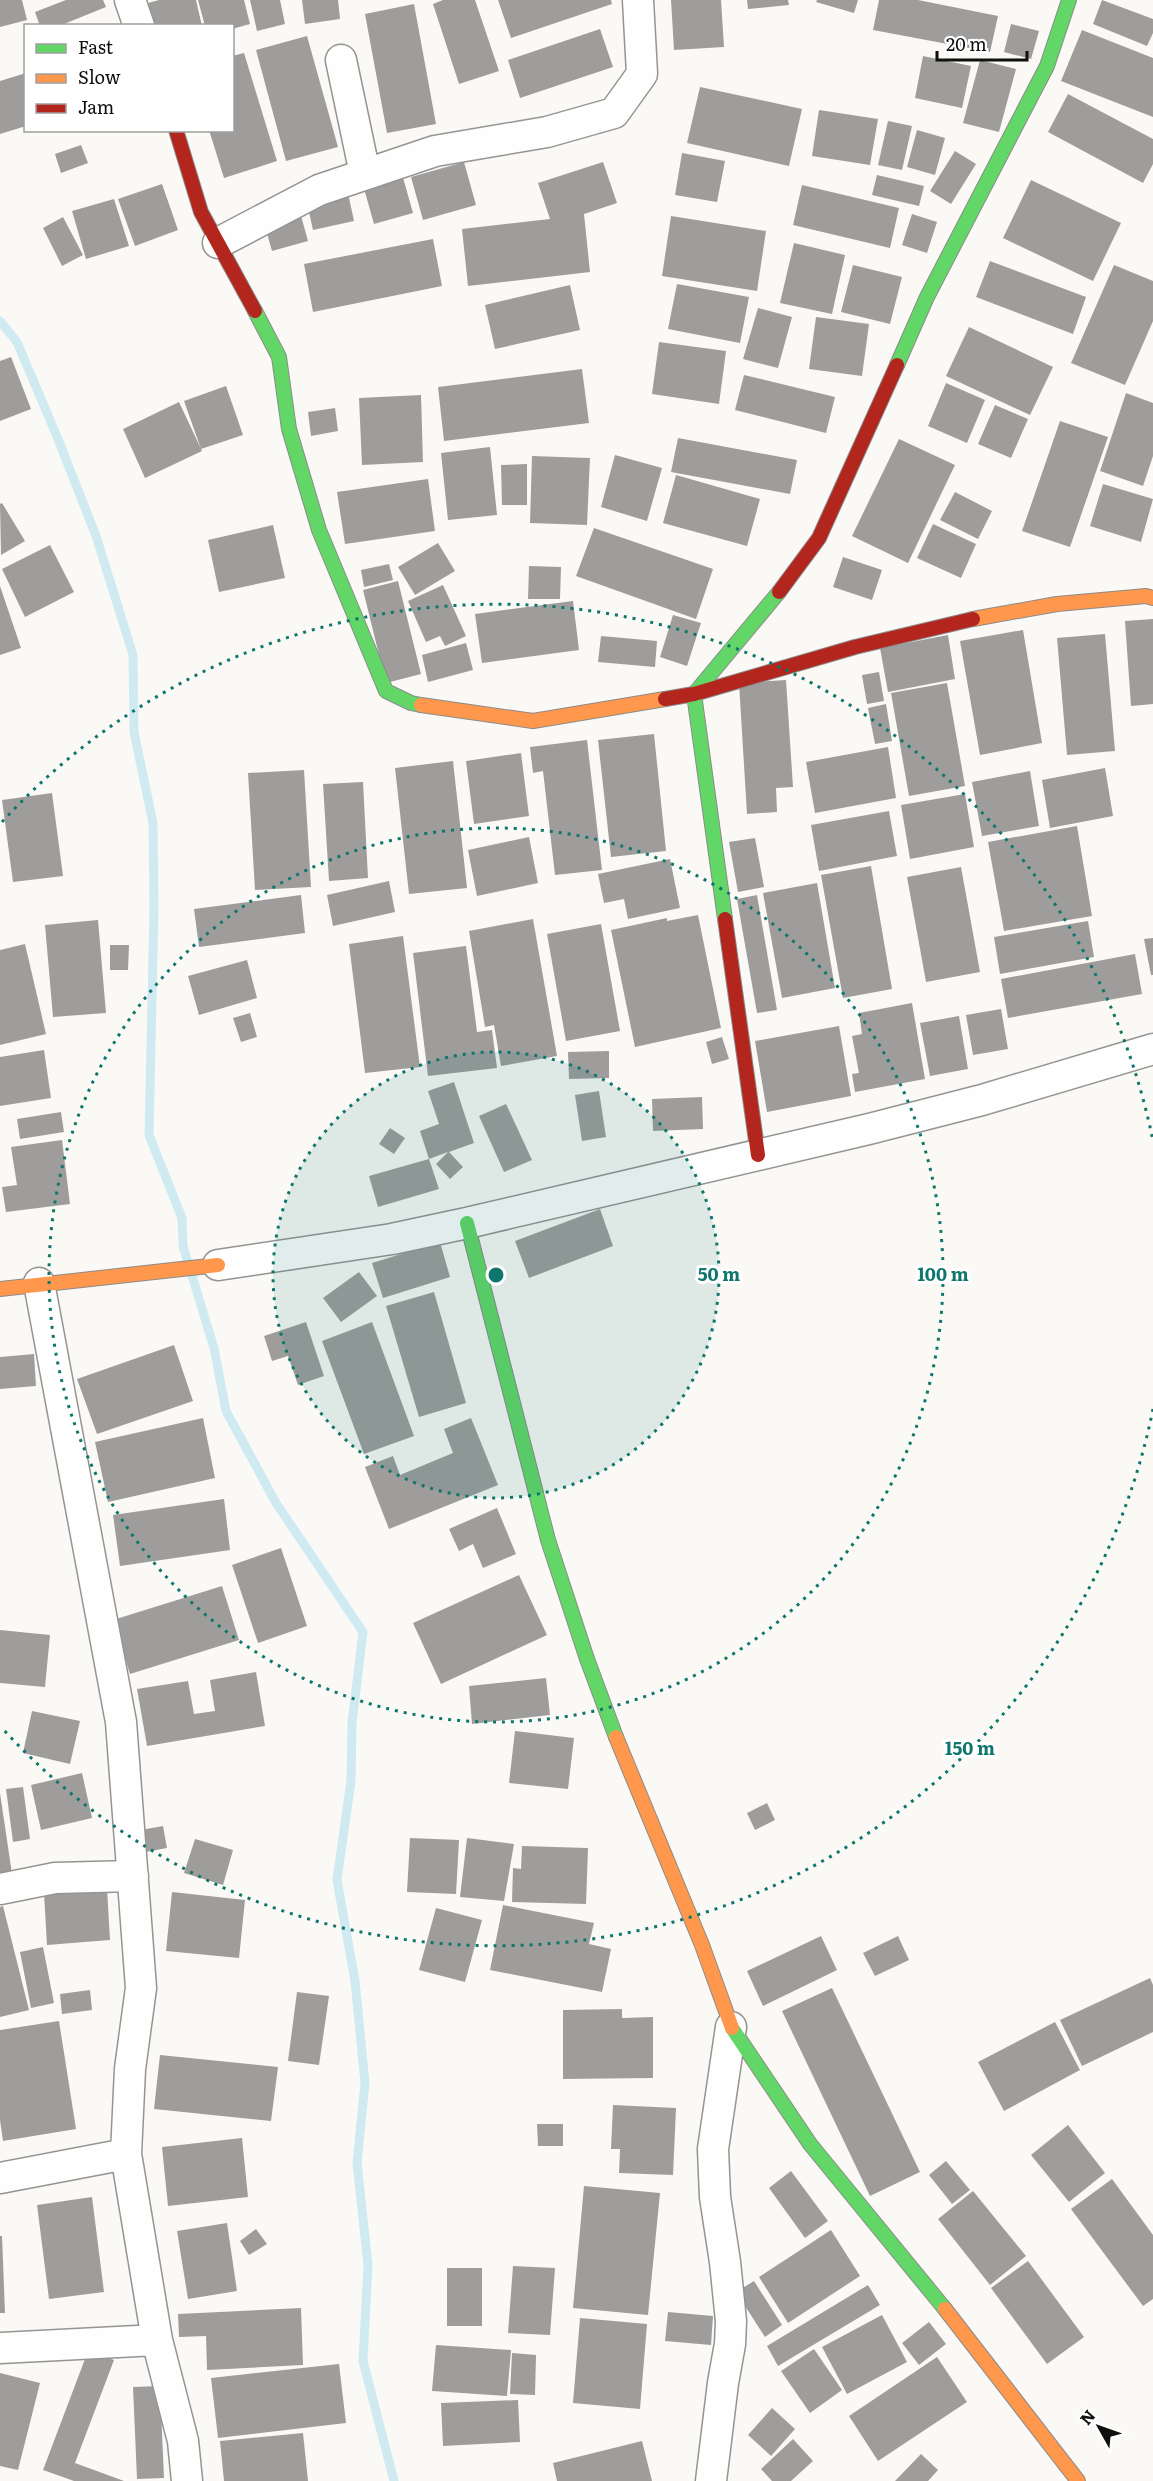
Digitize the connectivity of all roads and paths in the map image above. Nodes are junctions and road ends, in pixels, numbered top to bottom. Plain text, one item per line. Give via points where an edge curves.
1 (130, 0) edge
2 (638, 0) edge
3 (1069, 0) edge
4 (138, 24) edge
5 (342, 60) dead end
6 (177, 132) edge
7 (365, 174) junction
8 (218, 243) junction
9 (1153, 598) edge
10 (694, 694) junction
11 (1153, 1049) edge
12 (758, 1155) junction
13 (467, 1223) junction
14 (218, 1265) joint
15 (39, 1283) junction
16 (0, 1289) edge
17 (133, 1876) junction
18 (0, 1889) edge
19 (731, 2027) junction
20 (126, 2154) junction
21 (0, 2178) edge
22 (157, 2340) junction
23 (0, 2348) edge
24 (188, 2481) edge
25 (711, 2481) edge
26 (1078, 2481) edge

1 - 4 street
2 - 7 street via 642,74 614,113 546,132 435,151
3 - 10 street via 1047,66 927,297 819,538 763,614
5 - 7 street
6 - 8 street via 201,212
7 - 8 street via 319,190
8 - 10 street via 279,357 289,429 319,530 386,691 411,703 532,722
9 - 10 street via 1057,604 984,616 855,647
10 - 12 street
11 - 12 street via 982,1100
12 - 13 street
13 - 14 street via 392,1239
13 - 19 street via 551,1551 629,1773 702,1945
14 - 15 street
15 - 16 street
15 - 17 street via 121,1722
17 - 18 street via 55,1878
17 - 20 street via 141,1988 130,2069
19 - 25 street via 713,2149 730,2344
19 - 26 street via 810,2144 952,2317
20 - 21 street
20 - 22 street
22 - 23 street
22 - 24 street via 183,2441

